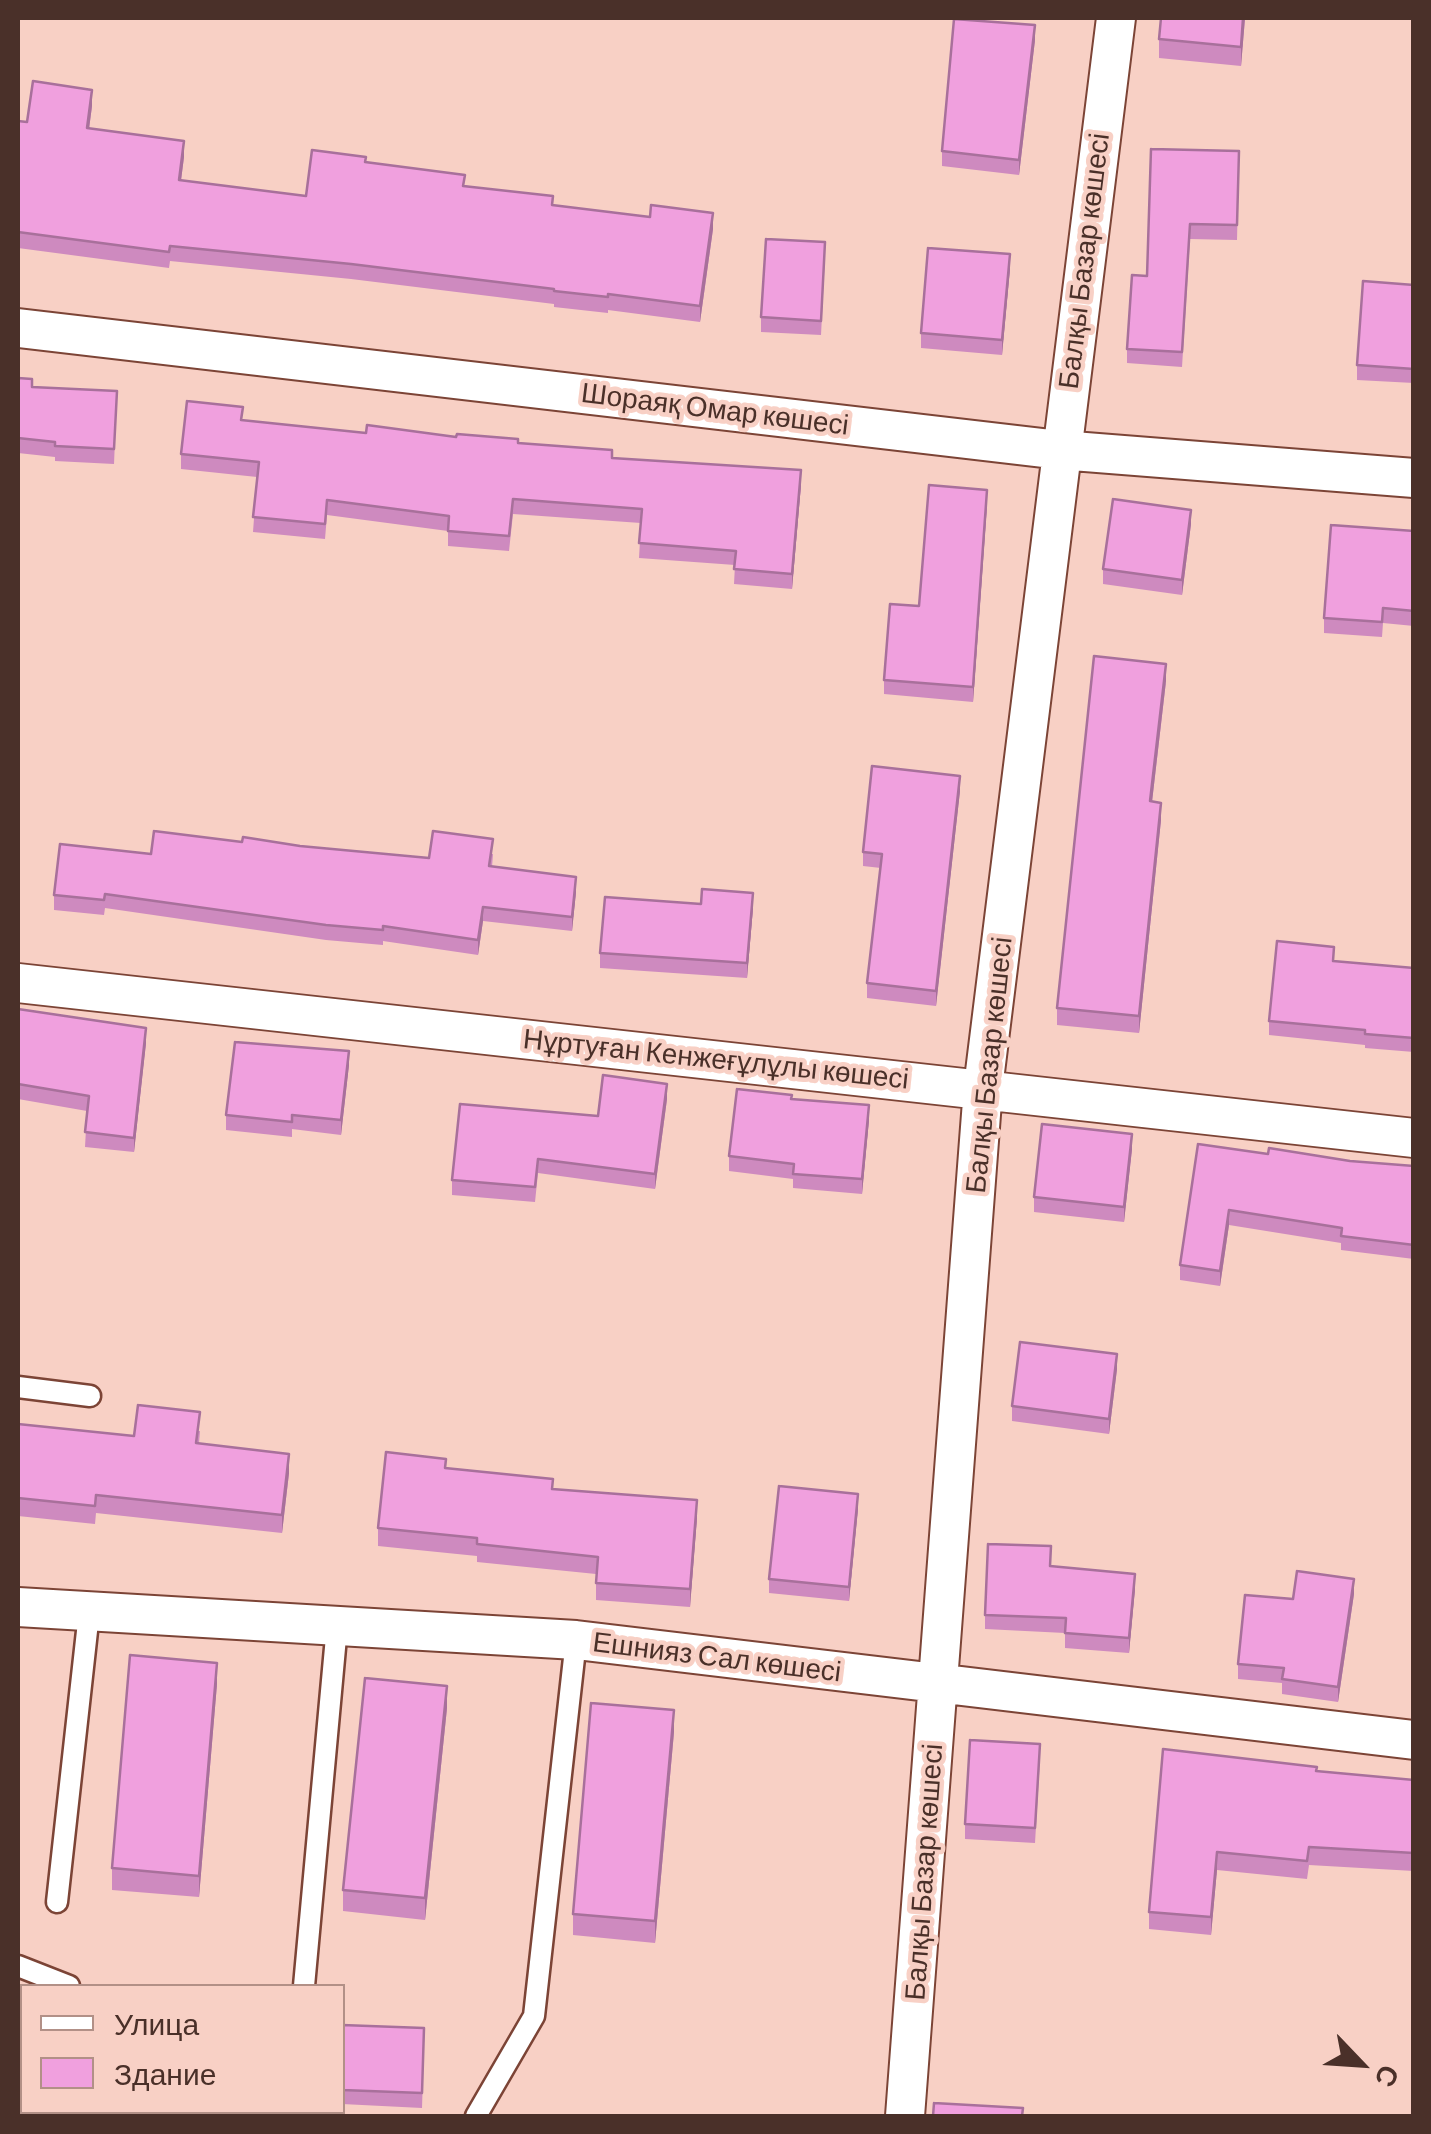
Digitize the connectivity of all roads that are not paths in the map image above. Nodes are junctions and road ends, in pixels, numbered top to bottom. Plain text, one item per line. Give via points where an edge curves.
1 (1116, 18) edge
2 (18, 328) edge
3 (1060, 450) junction
4 (1414, 478) edge
5 (18, 983) edge
6 (983, 1088) junction
7 (1414, 1138) edge
8 (18, 1387) edge
9 (90, 1396) dead end
10 (18, 1608) edge
11 (89, 1613) junction
12 (336, 1626) junction
13 (576, 1640) junction
14 (938, 1684) junction
15 (1414, 1740) edge
16 (56, 1902) dead end
17 (18, 1966) edge
18 (64, 1984) edge
19 (304, 1984) edge
20 (476, 2116) edge
21 (906, 2116) edge

1 - 3 street, Балқы Базар көшесі
2 - 3 street, Шораяқ Омар көшесі
3 - 4 street, Шораяқ Омар көшесі
3 - 6 street, Балқы Базар көшесі
5 - 6 street, Нұртуған Кенжеғұлұлы көшесі
6 - 7 street, Нұртуған Кенжеғұлұлы көшесі
6 - 14 street, Балқы Базар көшесі
8 - 9 lane
10 - 11 street, Ешнияз Сал көшесі
11 - 12 street, Ешнияз Сал көшесі
11 - 16 lane
12 - 13 street, Ешнияз Сал көшесі
12 - 19 lane
13 - 14 street, Ешнияз Сал көшесі
13 - 20 lane via 534,2016
14 - 15 street, Ешнияз Сал көшесі
14 - 21 street, Балқы Базар көшесі
17 - 18 lane

